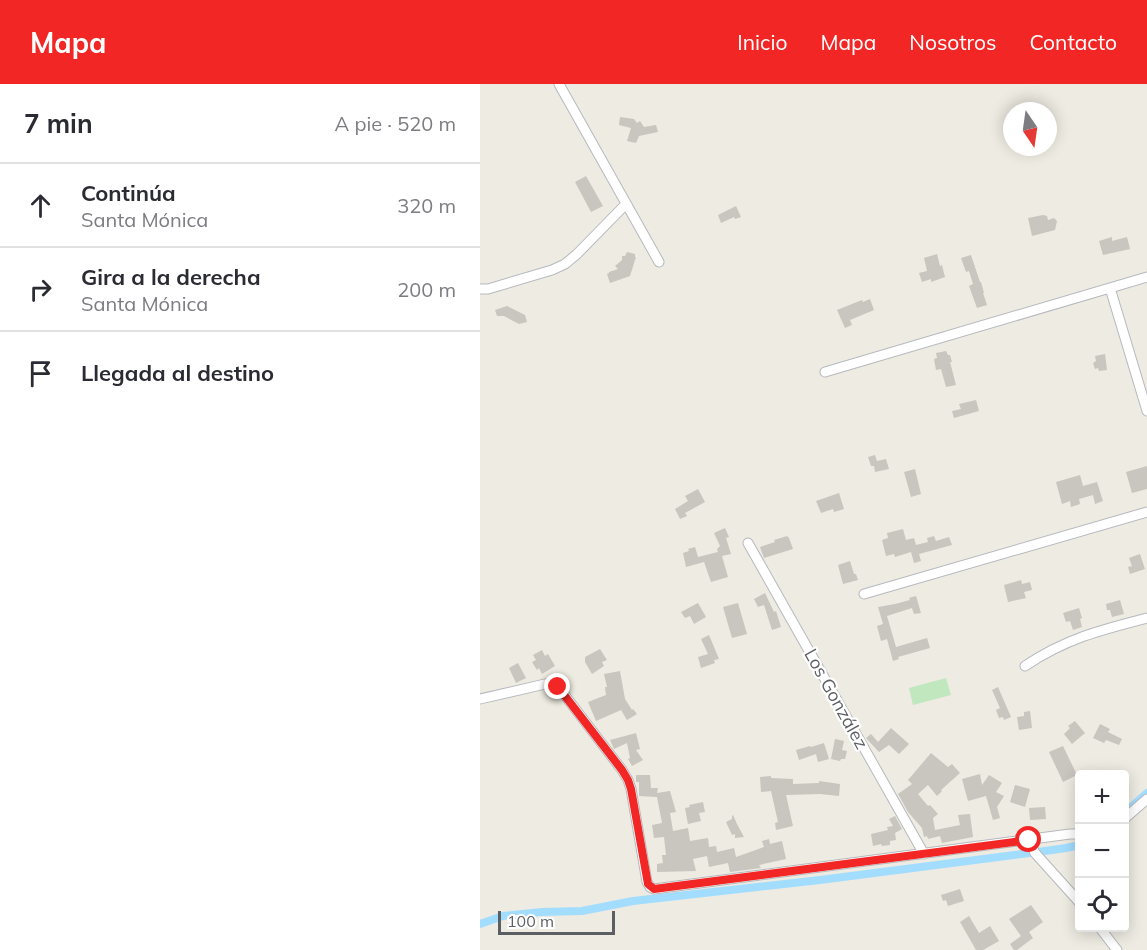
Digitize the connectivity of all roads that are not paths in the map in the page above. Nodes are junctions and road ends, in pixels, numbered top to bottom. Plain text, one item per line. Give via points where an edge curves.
1 (559, 84) edge
2 (626, 204) junction
3 (659, 262) dead end
4 (1147, 277) edge
5 (1110, 288) junction
6 (480, 289) edge
7 (825, 372) dead end
8 (1147, 411) edge
9 (1147, 512) edge
10 (748, 543) dead end
11 (864, 594) dead end
12 (1147, 618) edge
13 (1025, 666) dead end
14 (480, 699) edge
15 (1147, 799) edge
16 (1129, 815) edge
17 (1075, 834) edge
18 (1029, 840) junction
19 (924, 854) junction
20 (1075, 897) edge
21 (1103, 932) edge
22 (1116, 950) edge

1 - 2 street
2 - 3 street
2 - 6 street via 565,264
4 - 5 street
5 - 7 street
5 - 8 street
9 - 11 street
10 - 19 street, Los González
12 - 13 street via 1079,637
14 - 19 street via 545,684 560,688 628,780 648,884 654,889
15 - 16 street
17 - 18 street
18 - 19 street
18 - 20 street via 1035,853
21 - 22 street

